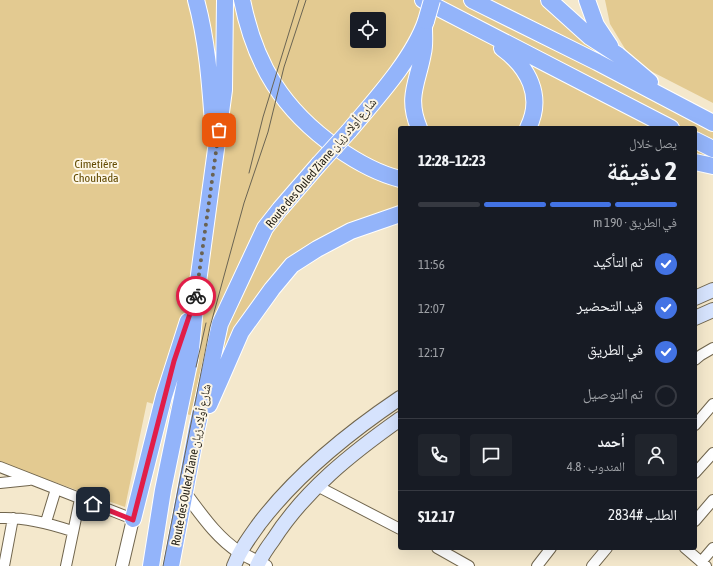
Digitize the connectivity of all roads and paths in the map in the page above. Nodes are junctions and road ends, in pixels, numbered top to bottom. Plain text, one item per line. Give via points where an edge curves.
1 (196, 0) edge
2 (225, 0) edge
3 (242, 0) edge
4 (423, 0) edge
5 (432, 0) edge
6 (472, 0) edge
7 (549, 0) edge
8 (587, 0) edge
9 (425, 24) junction
10 (470, 24) junction
11 (618, 55) junction
12 (674, 102) junction
13 (713, 123) edge
14 (418, 126) edge
15 (529, 126) edge
16 (668, 126) edge
17 (697, 141) edge
18 (713, 149) edge
19 (216, 156) junction
20 (697, 162) edge
21 (713, 166) edge
22 (398, 178) edge
23 (398, 215) edge
24 (713, 290) edge
25 (196, 296) junction
26 (697, 297) edge
27 (713, 310) edge
28 (697, 317) edge
29 (713, 348) edge
30 (697, 358) edge
31 (398, 400) edge
32 (713, 404) edge
33 (398, 421) edge
34 (697, 422) edge
35 (197, 428) junction
36 (713, 453) edge
37 (0, 467) edge
38 (697, 471) edge
39 (31, 479) junction
40 (0, 483) edge
41 (317, 486) junction
42 (56, 489) junction
43 (185, 493) junction
44 (80, 499) junction
45 (713, 500) edge
46 (0, 518) edge
47 (13, 518) junction
48 (697, 519) edge
49 (133, 520) junction
50 (46, 522) junction
51 (398, 527) edge
52 (72, 531) junction
53 (713, 548) edge
54 (441, 550) edge
55 (549, 550) edge
56 (605, 550) edge
57 (687, 550) edge
58 (239, 552) junction
59 (704, 564) edge
60 (261, 565) edge
61 (4, 566) edge
62 (66, 566) edge
63 (122, 566) edge
64 (151, 566) edge
65 (171, 566) edge
66 (234, 566) edge
67 (469, 566) edge
68 (537, 566) edge
69 (592, 566) edge

1 - 19 highway via 209,74
2 - 19 highway, Route des Ouled Ziane شارع أولاد زيان via 224,90
3 - 22 highway via 254,46 276,88 290,107 309,126 351,158 384,175
4 - 10 highway
5 - 9 highway, Route des Ouled Ziane شارع أولاد زيان, bridge
6 - 12 highway
7 - 11 highway via 590,37
8 - 11 highway via 596,25
9 - 14 highway via 423,52 413,92 413,110
9 - 35 highway, Route des Ouled Ziane شارع أولاد زيان, bridge via 392,79 265,228 220,324
10 - 15 highway via 512,55 529,77 533,86 535,106
10 - 16 highway
11 - 12 highway
12 - 13 highway
17 - 18 highway
19 - 25 highway, Route des Ouled Ziane شارع أولاد زيان
20 - 21 highway
23 - 35 highway via 351,231 292,265 241,332
24 - 26 main road
25 - 49 highway via 174,361
25 - 64 highway, Route des Ouled Ziane شارع أولاد زيان via 190,359 163,490
27 - 28 main road
29 - 30 street
31 - 58 main road via 331,450 293,485 270,510
32 - 34 street
33 - 41 main road
35 - 43 highway, Route des Ouled Ziane شارع أولاد زيان
36 - 38 street
37 - 39 street
39 - 40 street
39 - 42 street
41 - 51 street
41 - 60 main road via 290,515
42 - 44 street
42 - 50 street
43 - 58 street via 213,529
43 - 65 highway, Route des Ouled Ziane شارع أولاد زيان
44 - 49 street
44 - 52 street
45 - 48 street
46 - 47 street
47 - 50 street
47 - 61 street
49 - 63 street
50 - 52 street
52 - 62 street
53 - 59 street
54 - 67 street
55 - 68 street
56 - 69 street
57 - 59 street
58 - 60 street
58 - 66 main road

